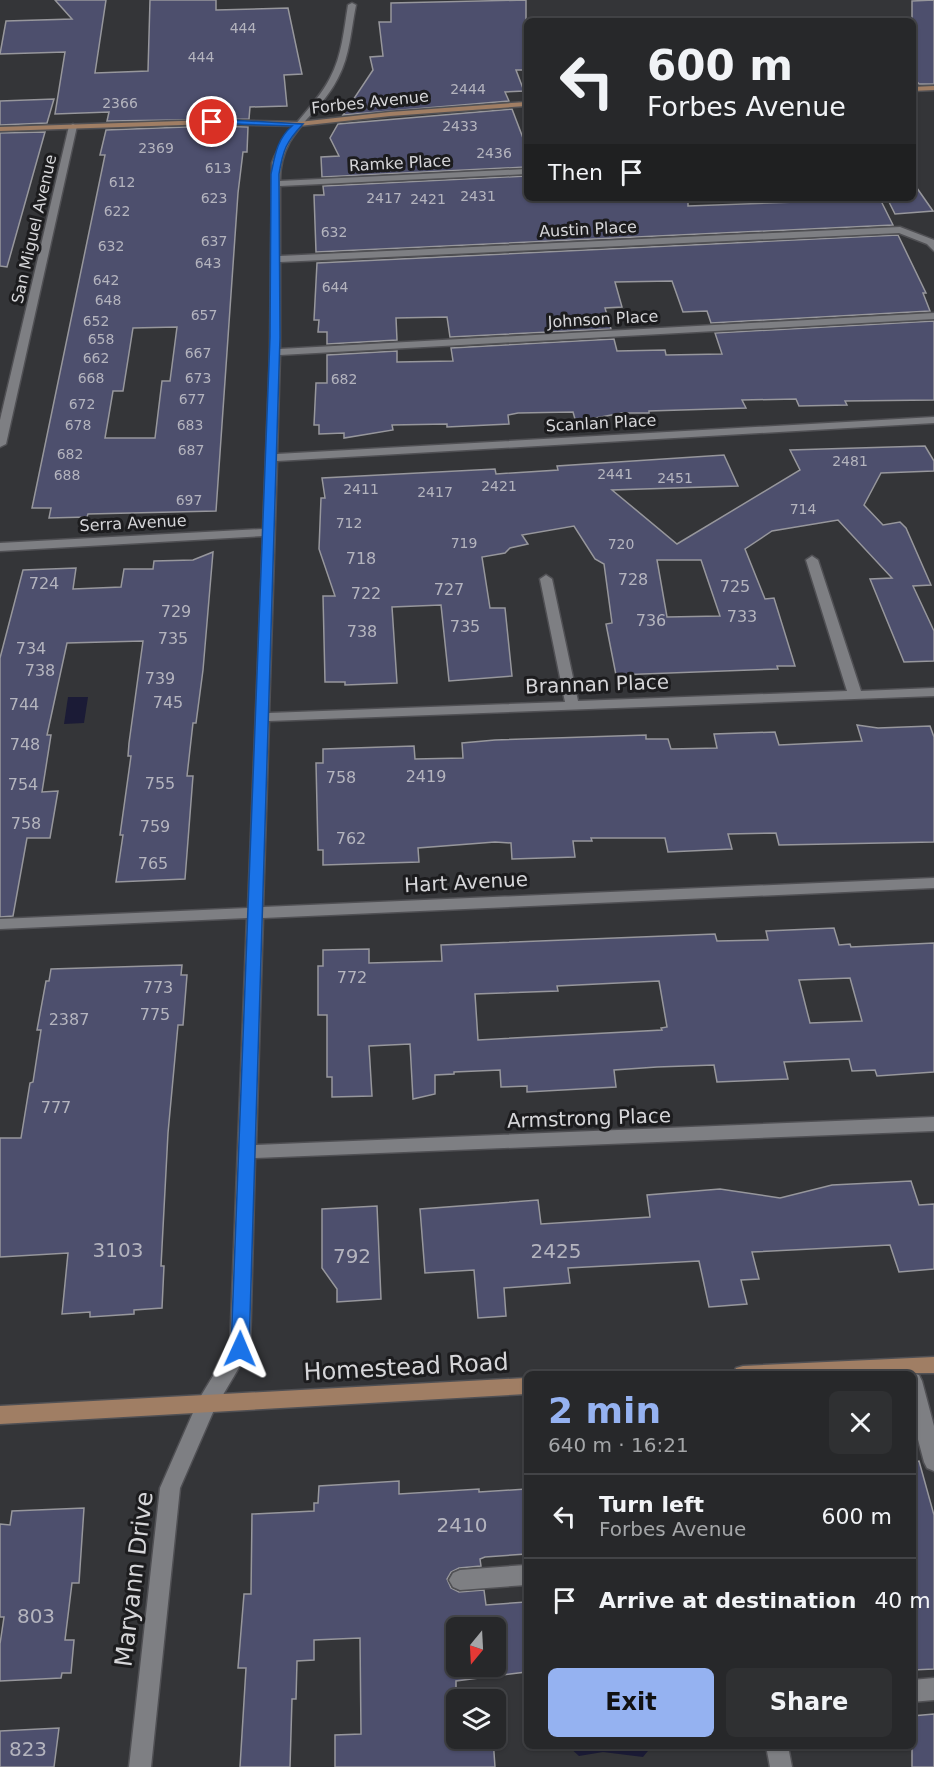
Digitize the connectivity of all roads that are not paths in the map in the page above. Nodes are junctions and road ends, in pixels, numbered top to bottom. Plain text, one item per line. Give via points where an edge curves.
1 (352, 5) dead end
2 (934, 88) edge
3 (916, 89) edge
4 (524, 104) edge
5 (299, 124) junction
6 (73, 126) junction
7 (0, 129) edge
8 (524, 172) edge
9 (274, 184) junction
10 (934, 248) edge
11 (277, 259) junction
12 (934, 316) edge
13 (274, 352) junction
14 (934, 420) edge
15 (0, 444) edge
16 (270, 458) junction
17 (269, 532) junction
18 (0, 548) edge
19 (812, 560) dead end
20 (546, 579) dead end
21 (934, 692) edge
22 (855, 694) junction
23 (572, 705) junction
24 (261, 717) junction
25 (934, 883) edge
26 (255, 912) junction
27 (0, 924) edge
28 (934, 1124) edge
29 (246, 1152) junction
30 (934, 1365) edge
31 (916, 1372) edge
32 (524, 1386) edge
33 (916, 1396) edge
34 (206, 1405) junction
35 (0, 1415) edge
36 (934, 1462) edge
37 (524, 1575) edge
38 (460, 1580) dead end
39 (934, 1689) edge
40 (916, 1691) edge
41 (778, 1749) edge
42 (140, 1767) edge
43 (781, 1767) edge

1 - 5 street, Maryann Drive via 335,77
2 - 3 street
4 - 5 street, Forbes Avenue
5 - 6 street, Forbes Avenue
5 - 9 street, Maryann Drive via 287,134 280,149
6 - 7 street, Forbes Avenue
6 - 15 street, San Miguel Avenue
8 - 9 street, Ramke Place
9 - 11 street, Maryann Drive
10 - 11 street, Austin Place via 931,242 900,230
11 - 13 street, Maryann Drive
12 - 13 street, Johnson Place
13 - 16 street, Maryann Drive
14 - 16 street, Scanlan Place
16 - 17 street, Maryann Drive
17 - 18 street, Serra Avenue
17 - 24 street, Maryann Drive
19 - 22 street
20 - 23 street
21 - 22 street, Brannan Place
22 - 23 street, Brannan Place
23 - 24 street, Brannan Place
24 - 26 street, Maryann Drive
25 - 26 street, Hart Avenue
26 - 27 street, Hart Avenue
26 - 29 street, Maryann Drive
28 - 29 street, Armstrong Place
29 - 34 street, Maryann Drive via 240,1349
30 - 31 street
32 - 34 street, Homestead Road
33 - 36 street
34 - 35 street, Homestead Road
34 - 42 street, Maryann Drive via 170,1488
37 - 38 street
39 - 40 street
41 - 43 street

